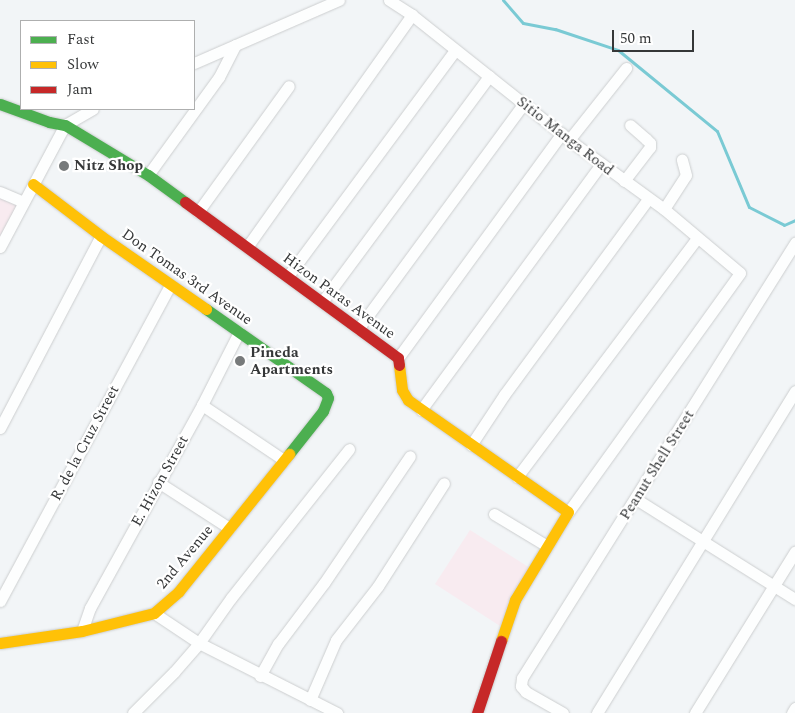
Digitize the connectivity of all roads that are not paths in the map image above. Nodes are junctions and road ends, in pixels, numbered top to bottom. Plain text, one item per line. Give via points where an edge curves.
1 (339, 0) edge
2 (389, 0) edge
3 (412, 15) junction
4 (235, 45) junction
5 (455, 50) junction
6 (195, 63) edge
7 (626, 68) dead end
8 (489, 76) junction
9 (289, 86) dead end
10 (0, 104) edge
11 (523, 104) junction
12 (91, 110) edge
13 (65, 125) junction
14 (630, 125) dead end
15 (565, 136) junction
16 (682, 160) dead end
17 (601, 164) junction
18 (148, 176) junction
19 (624, 181) junction
20 (33, 184) junction
21 (0, 192) edge
22 (648, 199) junction
23 (23, 202) junction
24 (664, 209) junction
25 (198, 212) junction
26 (101, 236) junction
27 (697, 238) junction
28 (795, 243) edge
29 (0, 247) edge
30 (247, 247) junction
31 (288, 276) junction
32 (170, 284) junction
33 (322, 302) junction
34 (358, 329) junction
35 (239, 332) junction
36 (398, 358) junction
37 (795, 391) edge
38 (326, 393) joint
39 (202, 405) junction
40 (421, 410) junction
41 (0, 428) edge
42 (471, 445) junction
43 (349, 449) dead end
44 (410, 456) dead end
45 (284, 460) junction
46 (516, 477) junction
47 (158, 482) junction
48 (444, 483) dead end
49 (636, 499) junction
50 (568, 512) junction
51 (494, 514) dead end
52 (229, 528) junction
53 (703, 541) junction
54 (547, 546) junction
55 (795, 552) edge
56 (774, 586) junction
57 (795, 599) edge
58 (0, 601) edge
59 (154, 613) junction
60 (82, 631) junction
61 (0, 643) edge
62 (198, 643) junction
63 (260, 676) junction
64 (310, 700) junction
65 (795, 708) edge
66 (133, 713) edge
67 (337, 713) edge
68 (477, 713) edge
69 (564, 713) edge
70 (597, 713) edge
71 (694, 713) edge
72 (792, 713) edge

1 - 4 street
2 - 3 street, Sitio Manga Road
3 - 5 street, Sitio Manga Road
3 - 30 street
4 - 6 street
4 - 18 street via 219,77
5 - 8 street, Sitio Manga Road
5 - 31 street
7 - 15 street
8 - 11 street, Sitio Manga Road
8 - 33 street
9 - 25 street
10 - 13 street, Hizon Paras Avenue
11 - 15 street, Sitio Manga Road
11 - 34 street
12 - 13 street
13 - 18 street, Hizon Paras Avenue
13 - 20 street
14 - 19 street via 646,138 650,147
15 - 17 street, Sitio Manga Road
15 - 36 street
16 - 24 street via 686,175
17 - 19 street, Sitio Manga Road
17 - 40 street
18 - 25 street, Hizon Paras Avenue
19 - 22 street, Sitio Manga Road
20 - 23 street
20 - 26 street, Don Tomas 3rd Avenue
21 - 23 street
22 - 24 street, Sitio Manga Road
22 - 42 street
23 - 29 street
24 - 27 street, Sitio Manga Road
25 - 30 street, Hizon Paras Avenue
26 - 32 street, Don Tomas 3rd Avenue
26 - 41 street
27 - 46 street
27 - 50 street, Sitio Manga Road via 740,272
28 - 49 street, Peanut Shell Street
30 - 31 street, Hizon Paras Avenue
31 - 33 street, Hizon Paras Avenue
32 - 35 street, Don Tomas 3rd Avenue
32 - 58 street, R. de la Cruz Street
33 - 34 street, Hizon Paras Avenue
34 - 36 street, Hizon Paras Avenue
35 - 38 street, Don Tomas 3rd Avenue
35 - 39 street, E. Hizon Street
36 - 40 street, Hizon Paras Avenue via 402,390 408,400
37 - 53 street
38 - 45 street, 2nd Avenue via 328,398 323,411
39 - 45 street
39 - 47 street, E. Hizon Street
40 - 42 street, Hizon Paras Avenue
42 - 46 street, Hizon Paras Avenue
43 - 62 street
44 - 63 street via 330,576 278,644
45 - 52 street, 2nd Avenue
46 - 50 street, Hizon Paras Avenue
47 - 52 street
47 - 60 street, E. Hizon Street via 90,608
48 - 64 street via 378,586 336,640
49 - 53 street
49 - 69 street, Peanut Shell Street via 522,678 521,686 526,692
50 - 54 street
51 - 54 street
52 - 59 street, 2nd Avenue via 179,591
53 - 56 street
53 - 70 street
54 - 68 street via 515,600
55 - 56 street
56 - 57 street
56 - 71 street
59 - 60 street, 2nd Avenue
59 - 62 street
60 - 61 street, 2nd Avenue
62 - 63 street
62 - 66 street
63 - 64 street
64 - 67 street
65 - 72 street

